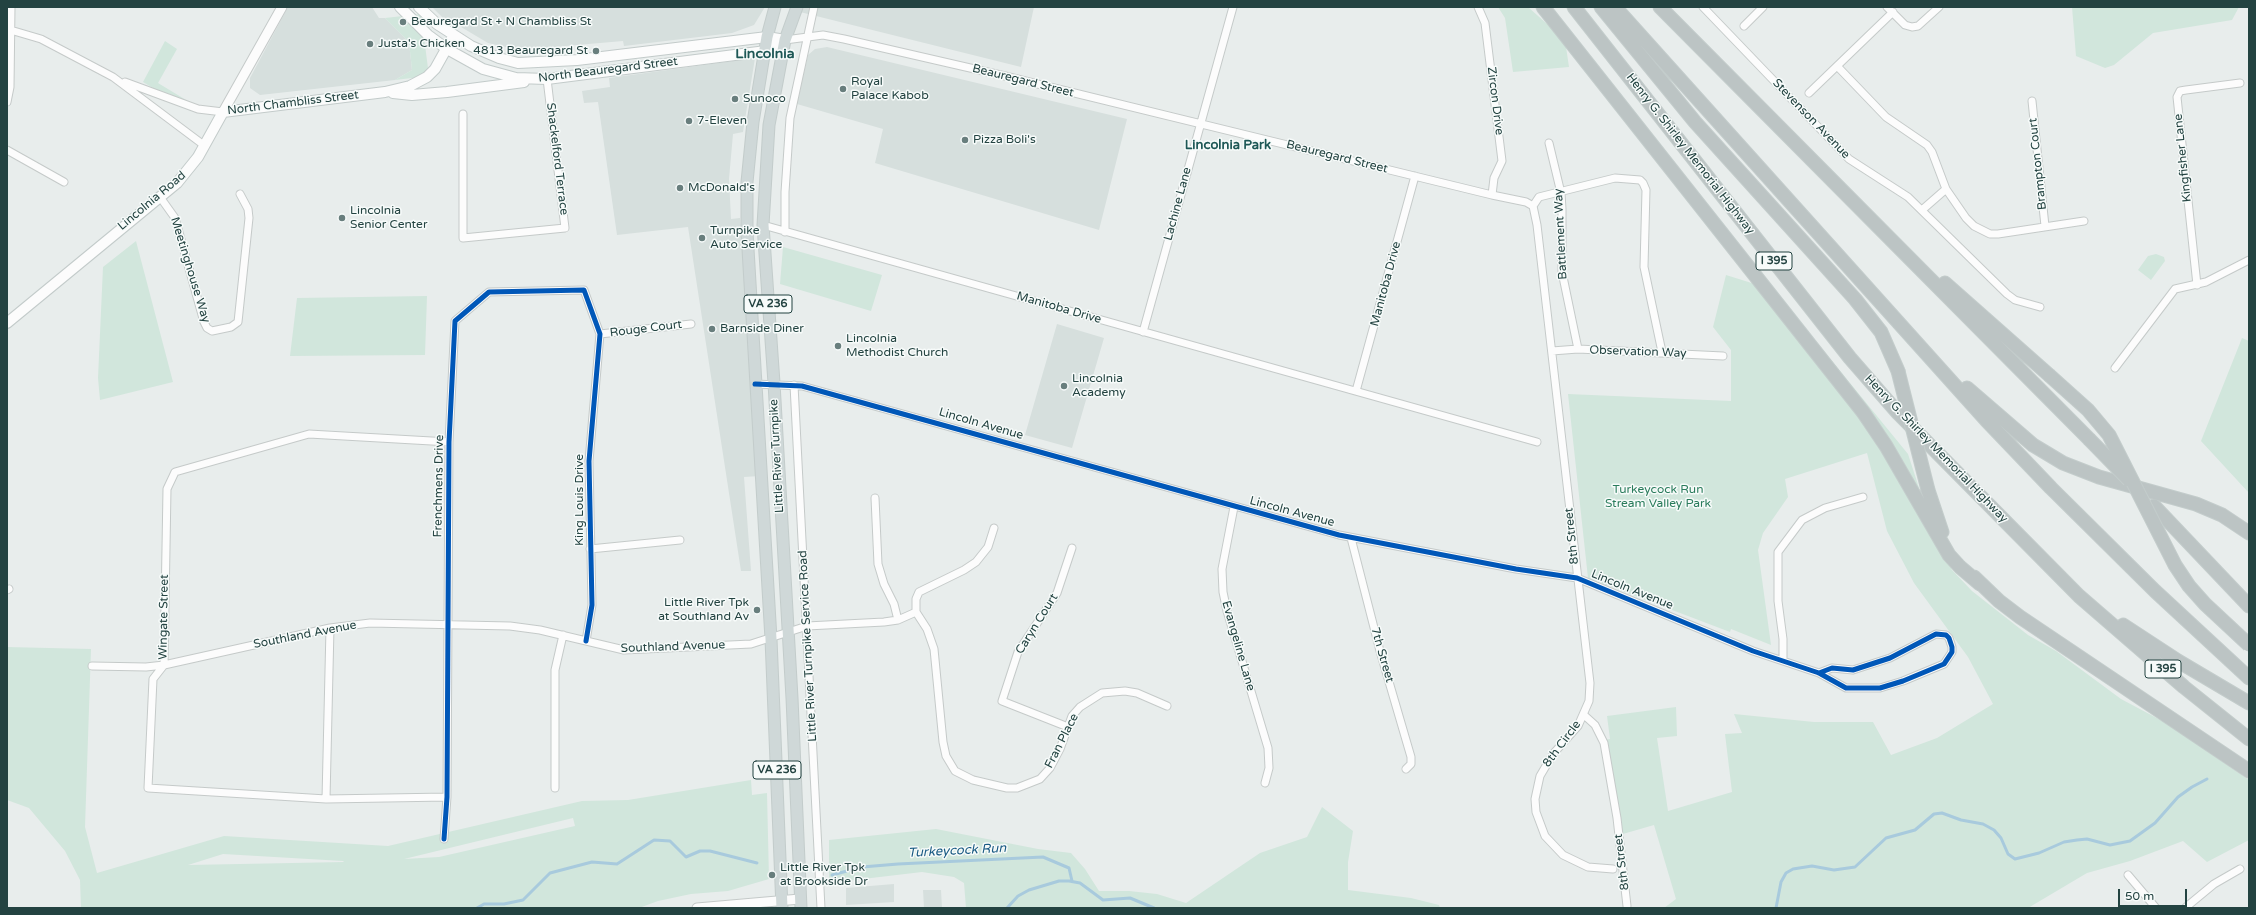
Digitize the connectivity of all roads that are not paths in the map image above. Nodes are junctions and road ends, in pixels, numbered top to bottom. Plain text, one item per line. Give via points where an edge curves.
1 (11, 7) edge
2 (282, 7) edge
3 (400, 7) edge
4 (419, 7) edge
5 (775, 7) edge
6 (797, 7) edge
7 (814, 7) edge
8 (1233, 7) edge
9 (1478, 7) edge
10 (1543, 7) edge
11 (1574, 7) edge
12 (1601, 7) edge
13 (1615, 7) edge
14 (1660, 7) edge
15 (1703, 7) edge
16 (1763, 7) edge
17 (1939, 7) edge
18 (1890, 10) edge
19 (1744, 26) dead end
20 (9, 29) edge
21 (454, 35) junction
22 (767, 37) junction
23 (807, 37) junction
24 (786, 40) junction
25 (446, 49) junction
26 (766, 51) junction
27 (1837, 66) junction
28 (112, 77) junction
29 (547, 79) junction
30 (2240, 83) dead end
31 (385, 92) junction
32 (1809, 93) dead end
33 (2032, 101) dead end
34 (7, 102) edge
35 (223, 112) junction
36 (463, 114) dead end
37 (1200, 123) junction
38 (1549, 143) dead end
39 (205, 146) junction
40 (7, 150) edge
41 (1415, 176) junction
42 (64, 182) dead end
43 (1838, 187) junction
44 (1946, 189) junction
45 (1561, 193) junction
46 (240, 194) dead end
47 (1492, 195) junction
48 (160, 197) junction
49 (1533, 206) junction
50 (1922, 210) junction
51 (2084, 221) dead end
52 (762, 226) junction
53 (2045, 226) junction
54 (785, 232) junction
55 (2249, 260) edge
56 (2197, 285) junction
57 (2040, 307) dead end
58 (7, 323) edge
59 (691, 324) dead end
60 (1143, 332) junction
61 (600, 334) junction
62 (1919, 347) junction
63 (1578, 349) junction
64 (1552, 351) junction
65 (1662, 352) junction
66 (1723, 356) dead end
67 (2115, 368) dead end
68 (774, 383) junction
69 (755, 384) junction
70 (794, 385) junction
71 (1356, 391) junction
72 (449, 442) junction
73 (1537, 442) dead end
74 (1863, 497) dead end
75 (875, 498) dead end
76 (1234, 507) junction
77 (994, 528) dead end
78 (2249, 533) edge
79 (1350, 538) junction
80 (680, 540) dead end
81 (1072, 548) dead end
82 (590, 549) junction
83 (1577, 578) junction
84 (1980, 584) junction
85 (2079, 596) junction
86 (2249, 606) edge
87 (916, 612) junction
88 (898, 620) junction
89 (448, 625) junction
90 (807, 626) junction
91 (330, 628) junction
92 (787, 631) junction
93 (563, 635) junction
94 (771, 639) junction
95 (586, 641) junction
96 (2249, 645) edge
97 (1783, 660) junction
98 (164, 665) junction
99 (92, 666) dead end
100 (1819, 673) junction
101 (2249, 678) edge
102 (2249, 703) edge
103 (1166, 706) dead end
104 (1584, 714) junction
105 (1068, 727) junction
106 (2249, 739) edge
107 (1406, 769) dead end
108 (2249, 771) edge
109 (1265, 783) dead end
110 (554, 788) dead end
111 (447, 797) junction
112 (326, 799) junction
113 (444, 839) dead end
114 (1613, 869) dead end
115 (2240, 869) dead end
116 (2128, 875) dead end
117 (782, 904) edge
118 (800, 904) edge
119 (1627, 906) dead end
120 (697, 908) edge
121 (821, 908) edge
122 (2156, 908) edge
123 (2185, 908) edge

1 - 20 street
2 - 35 street, Lincolnia Road
3 - 25 main road, North Beauregard Street
4 - 21 main road, North Beauregard Street
5 - 22 main road, Little River Turnpike / VA 236
6 - 24 main road, Little River Turnpike / VA 236
7 - 23 street
8 - 37 street, Lachine Lane
9 - 47 street, Zircon Drive via 1485,23 1502,161 1494,178
10 - 84 highway via 1863,412 1886,446 1949,554
11 - 85 highway, Henry G. Shirley Memorial Highway / I 395 via 1871,383 1916,432
12 - 84 highway, bridge via 1695,122 1855,299 1881,332 1898,372 1928,490 1944,536
13 - 62 highway
14 - 43 highway
15 - 50 street, Stevenson Avenue via 1845,155 1898,189
16 - 19 street
17 - 18 street via 1918,26 1912,28
18 - 27 street
20 - 28 street, North Chambliss Street via 54,45
20 - 34 street via 10,87
21 - 22 main road, North Beauregard Street via 492,56 527,63 577,60
21 - 25 main road, North Chambliss Street
22 - 24 main road, North Beauregard Street
22 - 26 main road, Little River Turnpike / VA 236
23 - 24 street, Beauregard Street
23 - 37 street, Beauregard Street via 823,35 844,39
23 - 54 street via 790,118
24 - 26 main road, Beauregard Street
24 - 52 main road, Little River Turnpike / VA 236 via 769,124
25 - 29 main road, North Beauregard Street via 494,73 516,78
25 - 31 main road, North Chambliss Street via 441,61 427,77 410,86
26 - 29 main road, North Beauregard Street
26 - 69 main road, Little River Turnpike / VA 236 via 753,122 747,182
27 - 32 street
27 - 44 street via 1886,116 1927,145
28 - 35 street, North Chambliss Street via 198,109
28 - 39 street, North Chambliss Street
29 - 31 main road via 440,93
29 - 36 street, Shackelford Terrace via 565,228 463,238
30 - 56 street, Kingfisher Lane via 2180,91 2177,97
31 - 35 main road, North Chambliss Street
33 - 53 street, Brampton Court
35 - 39 main road, Lincolnia Road
37 - 41 street, Beauregard Street
37 - 60 street, Lachine Lane
38 - 45 street, Battlement Way
39 - 48 main road, Lincolnia Road via 188,170
40 - 42 street
41 - 47 street, Beauregard Street
41 - 71 street, Manitoba Drive
43 - 86 highway, bridge via 2154,506
43 - 96 highway, bridge via 2088,410 2109,435 2189,586
44 - 50 street
44 - 53 street via 1966,218 1983,231 1998,234
45 - 49 street via 1539,197
45 - 63 street, Battlement Way via 1562,272
45 - 65 street via 1615,178 1640,180 1643,183 1646,190 1644,267
46 - 48 street, Meetinghouse Way via 248,209 249,218 238,322 234,326 212,331 204,322 175,218
47 - 49 street, Beauregard Street via 1526,202
48 - 58 main road, Lincolnia Road
49 - 64 street, 8th Street
50 - 57 street, Stevenson Avenue via 2001,290 2016,300
51 - 53 street
52 - 54 street, Manitoba Drive
52 - 68 main road, Little River Turnpike / VA 236
54 - 60 street, Manitoba Drive
55 - 56 street
56 - 67 street via 2175,289
59 - 61 street, Rouge Court
60 - 71 street, Manitoba Drive
61 - 72 street, Frenchmens Drive via 584,290 489,292 455,321
61 - 82 street, King Louis Drive via 589,461
62 - 78 highway via 2048,455 2074,469 2196,504 2222,515
62 - 101 highway via 2051,488
63 - 64 street, Observation Way
63 - 65 street, Observation Way
64 - 83 street, 8th Street
65 - 66 street, Observation Way
68 - 69 street, Lincoln Avenue
68 - 70 street, Lincoln Avenue
68 - 92 main road, Little River Turnpike / VA 236
69 - 94 main road, Little River Turnpike / VA 236
70 - 76 street, Lincoln Avenue
70 - 90 street, Little River Turnpike Service Road
71 - 73 street, Manitoba Drive
72 - 89 street, Frenchmens Drive
72 - 98 street, Wingate Street via 309,434 174,472 167,489
74 - 97 street via 1825,508 1802,520 1778,552 1778,601
75 - 88 street via 878,564
76 - 79 street, Lincoln Avenue
76 - 109 street, Evangeline Lane via 1222,570 1223,592 1268,748 1269,768
77 - 87 street via 988,547 976,562 919,592
79 - 83 street, Lincoln Avenue
79 - 107 street, 7th Street via 1411,757 1411,764
80 - 82 street
81 - 105 street, Caryn Court via 1057,593 1018,652 1002,702
82 - 95 street, King Louis Drive via 592,605
83 - 97 street, Lincoln Avenue via 1753,651
83 - 104 street, 8th Street via 1590,683 1589,701
84 - 108 highway via 2020,617
85 - 102 highway via 2178,661
85 - 106 highway, Henry G. Shirley Memorial Highway / I 395 via 2184,687
87 - 88 street, Southland Avenue
87 - 105 street, Fran Place via 927,629 934,649 943,742 946,756 955,771 973,780 1007,788 1027,786 1040,779 1050,768
88 - 90 street, Southland Avenue
89 - 91 street, Southland Avenue via 370,623
89 - 93 street, Southland Avenue via 502,626
89 - 111 street, Frenchmens Drive
90 - 92 street, Southland Avenue
90 - 121 street, Little River Turnpike Service Road
91 - 98 street, Southland Avenue
91 - 112 street
92 - 94 street, Southland Avenue
92 - 118 main road, Little River Turnpike / VA 236
93 - 95 street, Southland Avenue
93 - 110 street via 555,670
94 - 95 street, Southland Avenue via 751,644 632,650 611,648
94 - 117 main road, Little River Turnpike / VA 236
97 - 100 street, Lincoln Avenue
98 - 99 street, Southland Avenue
98 - 112 street, Wingate Street via 153,679 148,788
100 - 100 street, Lincoln Avenue via 1846,688 1880,688 1944,664 1952,648 1946,635 1936,634 1890,658 1853,670 1832,668
103 - 105 street, Fran Place via 1137,693 1125,691 1102,694 1080,707 1072,716
104 - 114 street, 8th Circle via 1569,738 1546,764 1540,776 1536,793 1536,812 1546,836 1563,855 1588,868
104 - 119 street, 8th Street via 1595,725 1604,743 1617,818
111 - 112 street, Wingate Street
111 - 113 street, Frenchmens Drive
115 - 123 street via 2214,884
116 - 122 street
117 - 118 street
117 - 120 street

